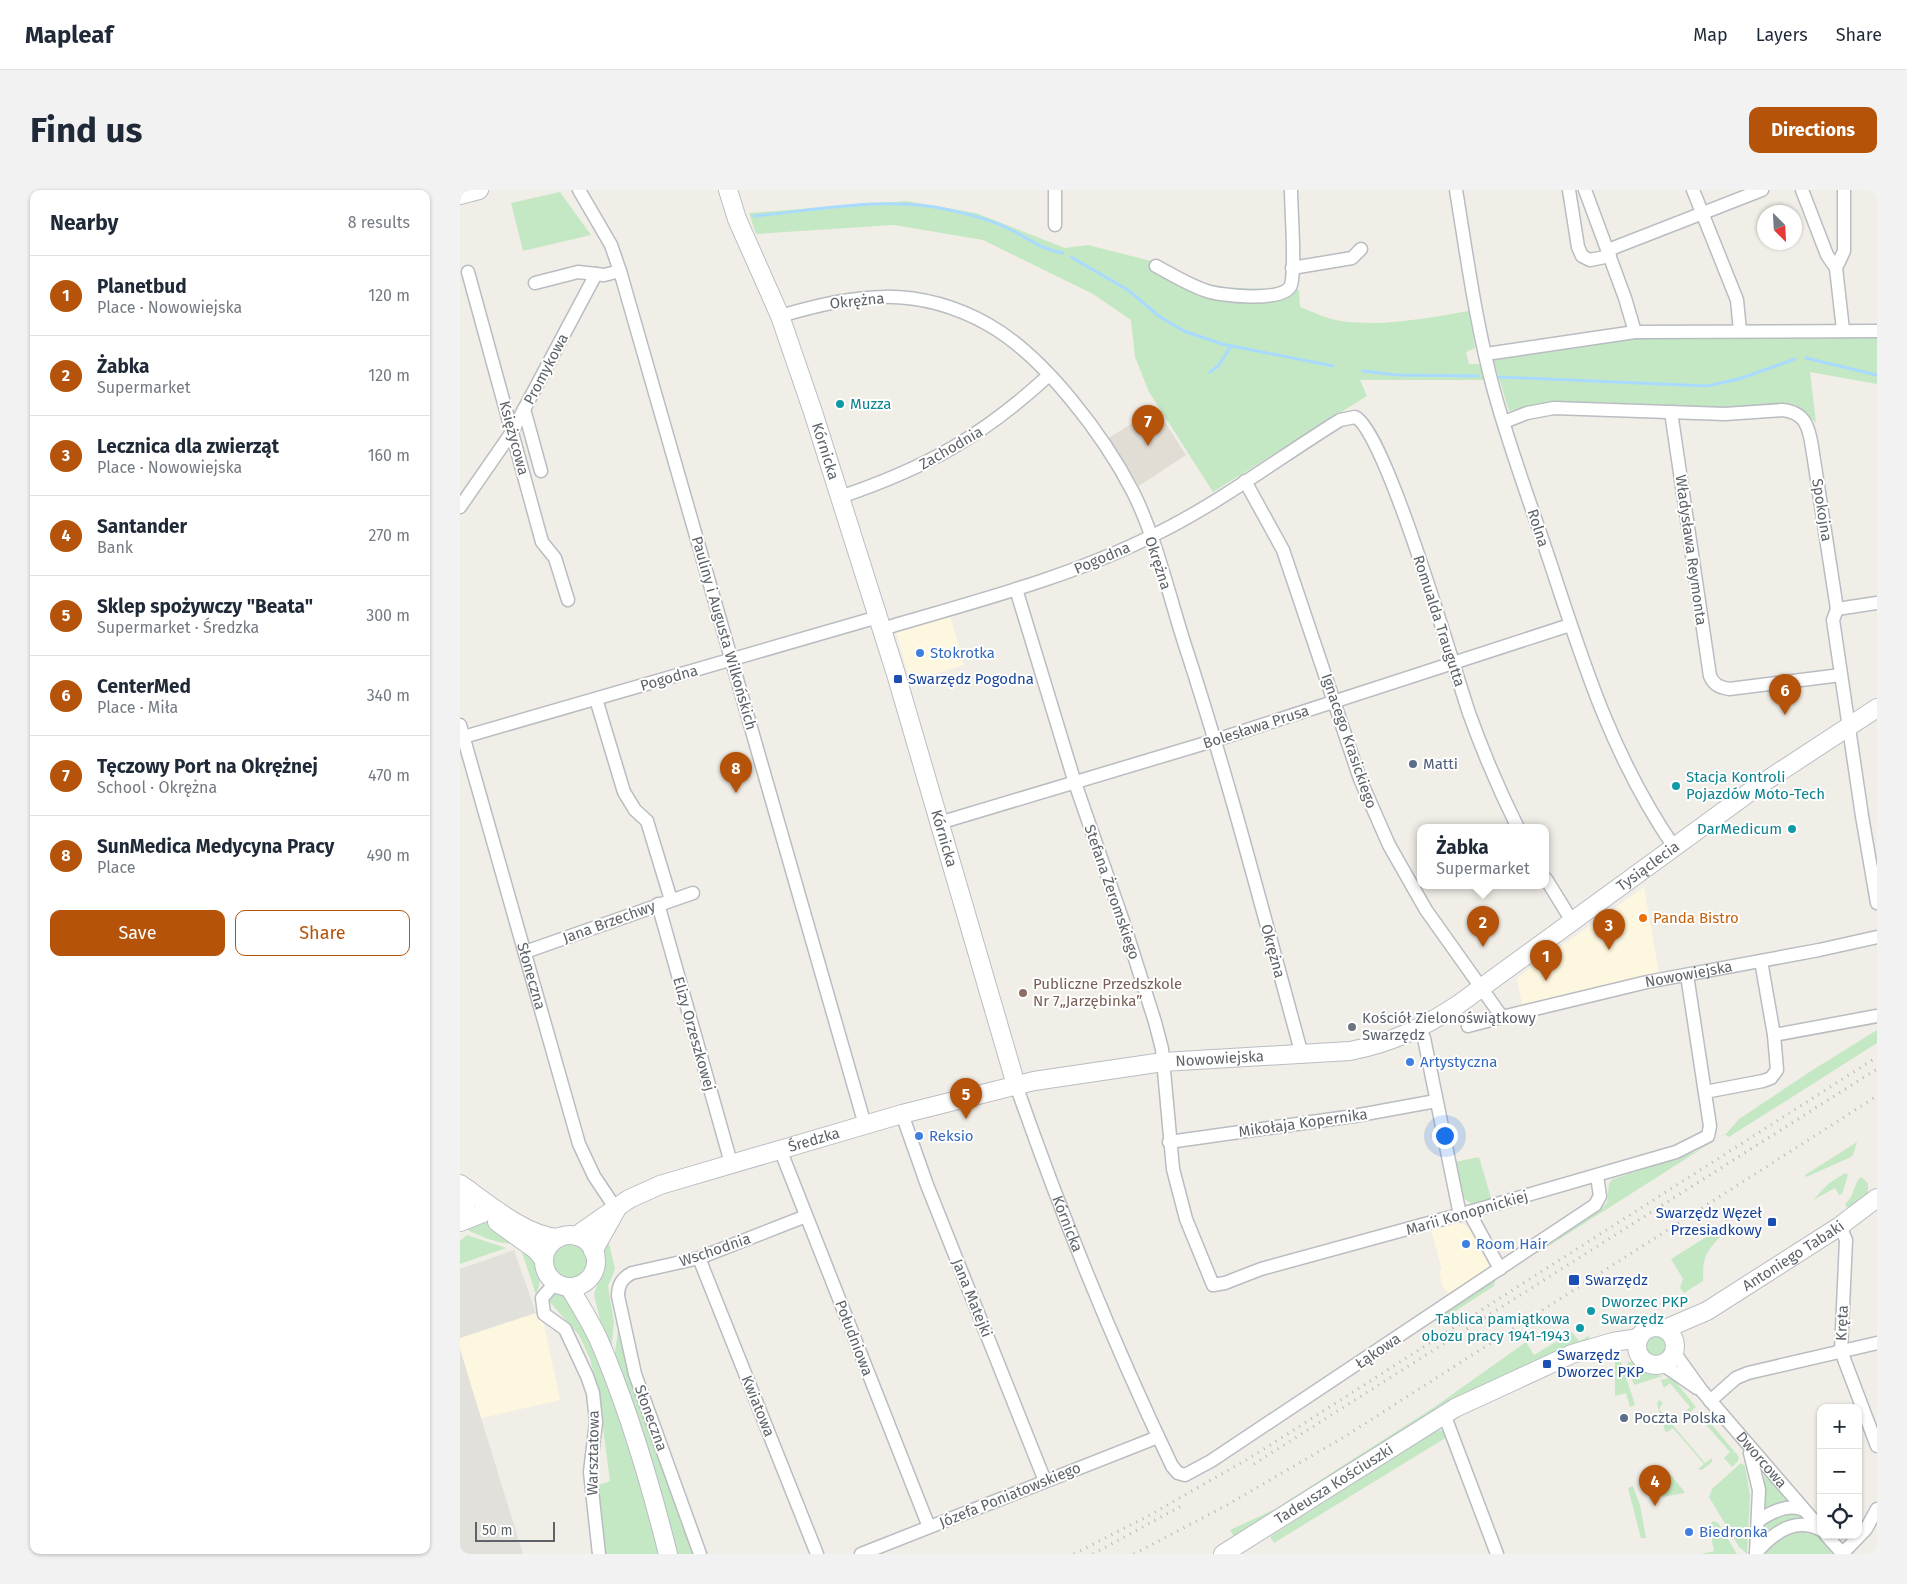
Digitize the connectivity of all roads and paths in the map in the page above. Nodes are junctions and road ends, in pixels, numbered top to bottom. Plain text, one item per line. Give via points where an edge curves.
1 (478, 190) edge
2 (579, 190) edge
3 (728, 190) edge
4 (1055, 190) edge
5 (1291, 190) edge
6 (1456, 190) edge
7 (1569, 190) edge
8 (1585, 190) edge
9 (1693, 190) edge
10 (1762, 190) edge
11 (1802, 190) edge
12 (1844, 190) edge
13 (460, 195) edge
14 (1702, 213) junction
15 (1056, 225) dead end
16 (1361, 249) dead end
17 (1609, 253) junction
18 (1156, 266) dead end
19 (1292, 268) junction
20 (1836, 268) junction
21 (620, 271) junction
22 (468, 272) dead end
23 (596, 274) junction
24 (535, 283) dead end
25 (780, 316) junction
26 (1843, 330) junction
27 (1740, 331) junction
28 (1635, 332) junction
29 (1877, 332) edge
30 (1486, 354) junction
31 (1049, 375) junction
32 (524, 409) junction
33 (1672, 412) junction
34 (1355, 417) joint
35 (1504, 422) junction
36 (512, 432) junction
37 (541, 472) dead end
38 (1245, 481) junction
39 (840, 497) junction
40 (460, 508) edge
41 (1150, 538) junction
42 (1016, 589) junction
43 (568, 600) dead end
44 (1877, 603) edge
45 (1837, 609) junction
46 (880, 623) junction
47 (1570, 625) junction
48 (732, 661) junction
49 (1452, 662) junction
50 (1841, 675) junction
51 (596, 699) junction
52 (1335, 702) junction
53 (1877, 708) edge
54 (1849, 726) junction
55 (461, 734) edge
56 (1216, 740) junction
57 (1075, 783) junction
58 (940, 823) junction
59 (1516, 824) edge
60 (1674, 847) junction
61 (1549, 884) edge
62 (693, 893) dead end
63 (671, 900) junction
64 (1877, 903) edge
65 (658, 904) junction
66 (1572, 921) junction
67 (1877, 936) edge
68 (524, 952) junction
69 (1761, 962) junction
70 (1687, 975) junction
71 (1482, 987) junction
72 (1877, 1016) edge
73 (1502, 1017) junction
74 (1468, 1026) dead end
75 (1419, 1029) junction
76 (1774, 1035) junction
77 (1302, 1055) junction
78 (1163, 1062) junction
79 (1016, 1085) junction
80 (1706, 1092) junction
81 (1436, 1101) junction
82 (902, 1114) junction
83 (865, 1125) junction
84 (1169, 1142) junction
85 (780, 1149) junction
86 (731, 1163) junction
87 (1596, 1176) junction
88 (463, 1198) edge
89 (1877, 1198) edge
90 (616, 1209) junction
91 (483, 1213) junction
92 (1464, 1214) junction
93 (806, 1216) junction
94 (460, 1222) edge
95 (1840, 1226) junction
96 (576, 1236) junction
97 (558, 1238) junction
98 (594, 1251) junction
99 (699, 1258) junction
100 (544, 1260) junction
101 (1500, 1270) junction
102 (623, 1279) joint
103 (571, 1284) junction
104 (1213, 1285) joint
105 (1707, 1311) junction
106 (1665, 1330) junction
107 (1877, 1343) edge
108 (1639, 1346) junction
109 (1841, 1351) junction
110 (1670, 1354) junction
111 (1706, 1396) junction
112 (1444, 1414) junction
113 (1158, 1437) junction
114 (1744, 1442) junction
115 (1877, 1446) edge
116 (1182, 1475) joint
117 (1045, 1481) junction
118 (1877, 1509) edge
119 (1804, 1510) junction
120 (1758, 1521) junction
121 (1817, 1525) edge
122 (929, 1527) junction
123 (1817, 1529) edge
124 (1829, 1539) edge
125 (598, 1554) edge
126 (668, 1554) edge
127 (700, 1554) edge
128 (817, 1554) edge
129 (862, 1554) edge
130 (1223, 1554) edge
131 (1496, 1554) edge
132 (1756, 1554) edge
133 (1842, 1554) edge

1 - 13 street
2 - 21 street, Pauliny i Augusta Wilkońskich via 603,230
3 - 25 street, Kórnicka via 737,219
4 - 15 street
5 - 19 street
6 - 30 street, Rolna
7 - 17 street via 1582,256 1590,260
8 - 17 street
9 - 14 street
10 - 14 street
11 - 20 street via 1827,255
12 - 20 street via 1844,251
14 - 17 street
14 - 27 street via 1737,300
16 - 19 street via 1352,258
17 - 28 street
18 - 19 street via 1203,290 1254,296 1286,292 1291,284
20 - 26 street
21 - 23 street
21 - 48 street, Pauliny i Augusta Wilkońskich
22 - 36 street, Księżycowa
23 - 24 street via 578,272
23 - 32 street, Promykowa
25 - 31 street, Okrężna via 860,297 898,297 936,304 1000,332
25 - 39 street, Kórnicka
26 - 27 street
26 - 29 street
27 - 28 street
28 - 30 street
30 - 35 street, Rolna
31 - 39 street, Zachodnia via 993,423 936,458 909,472
31 - 41 street, Okrężna via 1082,414 1132,490
32 - 36 street, Promykowa
32 - 37 street, Księżycowa
33 - 35 street, Spokojna via 1554,408
33 - 45 street, Spokojna via 1725,414 1789,410 1802,417 1810,430
33 - 50 street, Władysława Reymonta via 1710,676 1717,686 1729,689
34 - 38 street, Pogodna via 1340,420
34 - 49 street, Romualda Traugutta via 1365,424 1395,490
35 - 47 street, Rolna
36 - 40 street, Promykowa
36 - 43 street, Księżycowa via 542,542 555,558
38 - 41 street, Pogodna
38 - 52 street, Ignacego Krasickiego via 1283,550
39 - 46 street, Kórnicka
41 - 42 street, Pogodna via 1062,575
41 - 56 street, Okrężna
42 - 46 street, Pogodna
42 - 57 street, Stefana Żeromskiego
44 - 45 street
45 - 50 street, Spokojna via 1832,620
46 - 48 street, Pogodna
46 - 58 street, Kórnicka
47 - 49 street, Bolesława Prusa
47 - 60 street, Rolna via 1610,733 1649,810
48 - 51 street, Pogodna
48 - 83 street, Pauliny i Augusta Wilkońskich
49 - 52 street, Bolesława Prusa
49 - 59 street, Romualda Traugutta via 1486,761
50 - 54 street, Spokojna
51 - 55 street, Pogodna
51 - 63 street via 624,792 635,810 647,820
52 - 56 street, Bolesława Prusa
52 - 71 street, Ignacego Krasickiego via 1360,779 1389,844 1426,910
53 - 54 street, Tysiąclecia
54 - 60 street, Tysiąclecia
54 - 64 street, Spokojna
55 - 68 street, Słoneczna
56 - 57 street, Bolesława Prusa
56 - 77 street, Okrężna
57 - 58 street, Bolesława Prusa
57 - 78 street, Stefana Żeromskiego via 1145,986
58 - 79 street, Kórnicka
60 - 66 street, Tysiąclecia
61 - 66 street
62 - 63 street, Jana Brzechwy
63 - 65 street, Jana Brzechwy
65 - 68 street, Jana Brzechwy
65 - 86 street, Elizy Orzeszkowej
66 - 71 street, Tysiąclecia
67 - 69 street, Nowowiejska
68 - 90 street, Słoneczna via 579,1144 594,1176
69 - 70 street, Nowowiejska
69 - 76 street
70 - 73 street, Nowowiejska
70 - 80 street
71 - 73 street
71 - 75 street, Tysiąclecia
72 - 76 street
73 - 74 street, Nowowiejska
75 - 77 street, Nowowiejska via 1374,1046
75 - 81 street via 1424,1038
76 - 80 street via 1778,1064 1771,1078
77 - 78 street, Nowowiejska
78 - 79 street, Nowowiejska
78 - 84 street, Stefana Żeromskiego
79 - 82 street, Średzka
79 - 113 street, Kórnicka via 1089,1274
80 - 87 street, Marii Konopnickiej via 1708,1136 1691,1146
81 - 84 street, Mikołaja Kopernika
81 - 92 street
82 - 83 street, Średzka
82 - 117 street, Jana Matejki
83 - 85 street, Średzka
84 - 104 street, Stefana Żeromskiego via 1182,1207
85 - 86 street, Średzka
85 - 93 street, Południowa
86 - 90 street, Średzka via 660,1185
87 - 92 street, Marii Konopnickiej
87 - 101 street, Łąkowa via 1600,1196 1596,1206
88 - 91 street
88 - 97 street via 545,1237
89 - 95 street, Antoniego Tabaki
90 - 96 street, Średzka
90 - 98 street, Średzka
91 - 94 street
91 - 100 street via 536,1250
92 - 101 street
92 - 104 street, Marii Konopnickiej
93 - 99 street, Wschodnia
93 - 122 street, Południowa
95 - 105 street, Antoniego Tabaki
95 - 109 street, Kręta via 1846,1240
96 - 97 street
96 - 98 street via 584,1239
97 - 100 street via 547,1248
98 - 103 street via 594,1271
99 - 102 street, Wschodnia via 632,1273
99 - 128 street, Kwiatowa
100 - 103 street via 545,1270
101 - 116 street, Łąkowa via 1211,1461
102 - 127 street, Słoneczna via 618,1296 635,1374
103 - 125 street, Warsztatowa via 542,1298 544,1314 565,1329 593,1393 596,1422 590,1472
103 - 126 street, Słoneczna via 597,1338 638,1452
105 - 106 street, Antoniego Tabaki
105 - 110 street, Antoniego Tabaki
106 - 108 street via 1648,1330
106 - 110 street via 1672,1338
107 - 109 street
108 - 110 street via 1650,1364
108 - 112 street via 1612,1351 1602,1347 1580,1352
109 - 111 street via 1748,1372
109 - 115 street, Kręta
110 - 111 street, Dworcowa
111 - 114 street, Dworcowa
112 - 130 street, Tadeusza Kościuszki
112 - 131 street
113 - 116 street, Kórnicka via 1175,1470
113 - 117 street, Józefa Poniatowskiego
114 - 119 street, Dworcowa
114 - 120 street via 1758,1482
117 - 122 street, Józefa Poniatowskiego
118 - 133 street via 1866,1529
119 - 120 street via 1782,1509
119 - 121 street, Dworcowa
120 - 132 street
122 - 129 street, Józefa Poniatowskiego
123 - 132 street via 1802,1525 1786,1528 1772,1535
124 - 133 street

